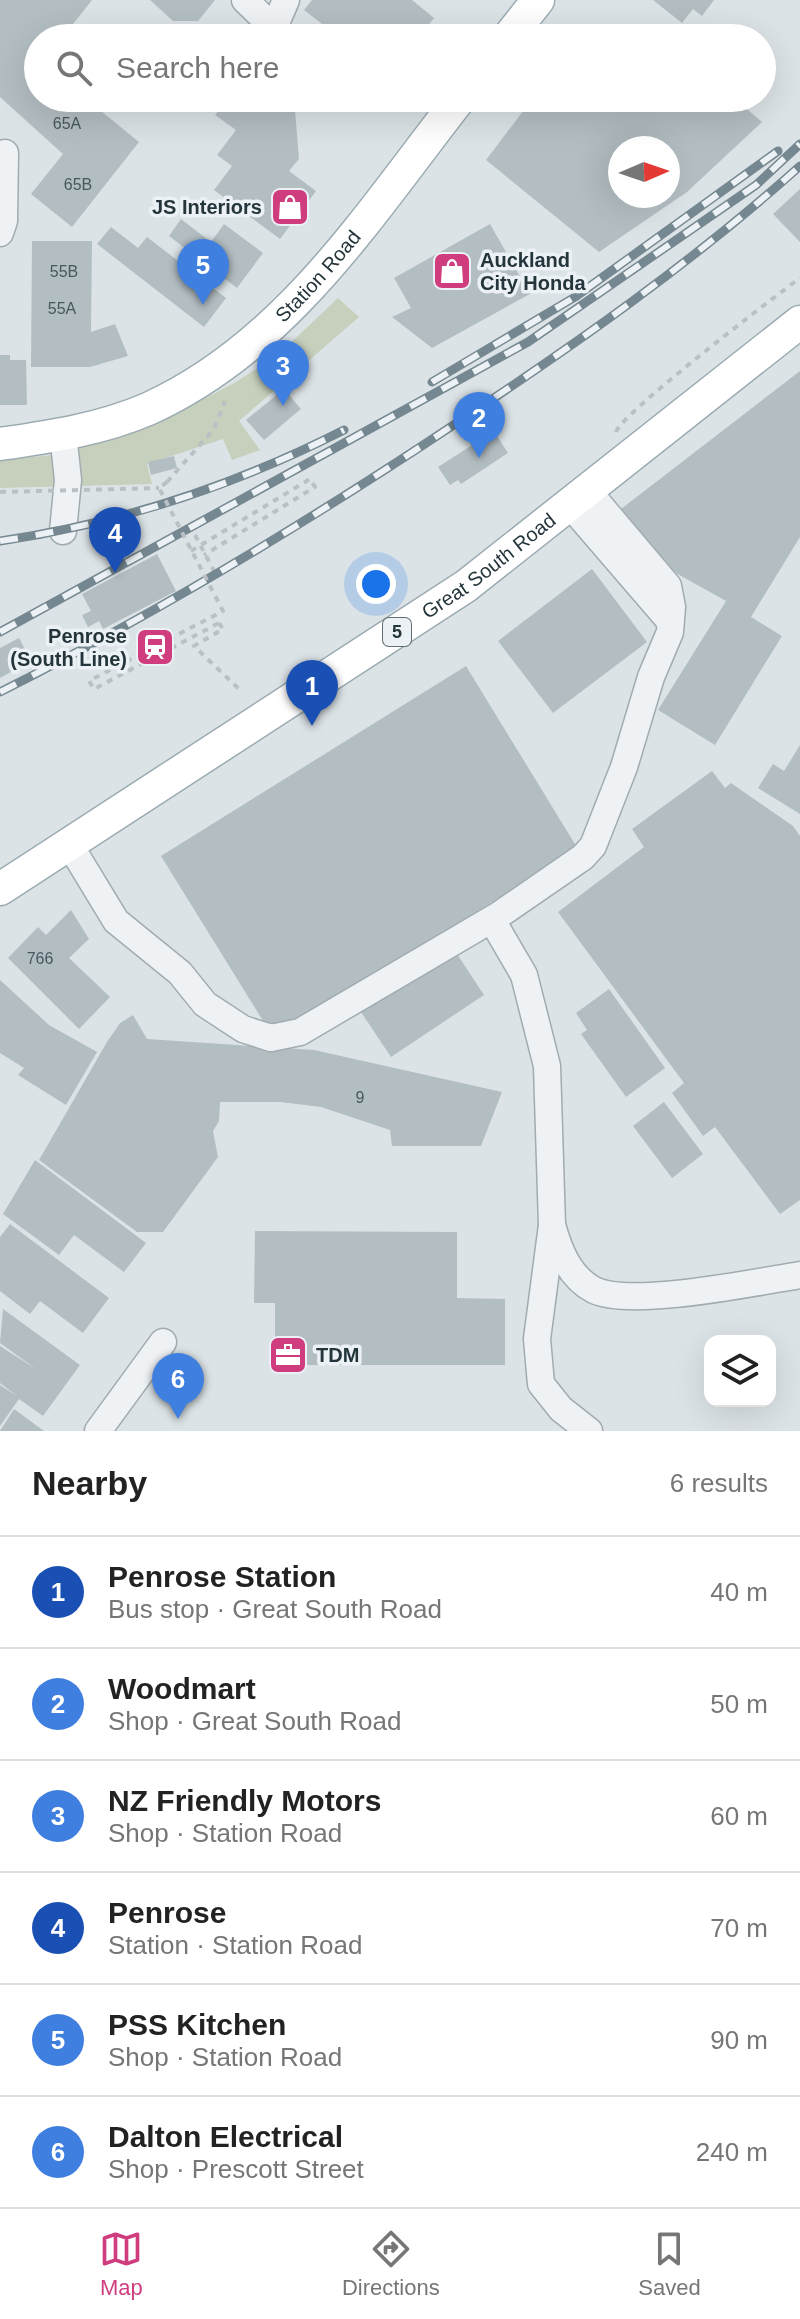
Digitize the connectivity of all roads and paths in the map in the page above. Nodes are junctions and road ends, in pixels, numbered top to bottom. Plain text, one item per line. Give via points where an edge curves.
1 (245, 0) edge
2 (286, 0) edge
3 (538, 0) edge
4 (270, 24) edge
5 (281, 24) edge
6 (519, 24) edge
7 (449, 112) edge
8 (5, 153) dead end
9 (0, 233) edge
10 (800, 278) edge
11 (800, 322) edge
12 (225, 401) dead end
13 (616, 432) dead end
14 (63, 434) junction
15 (0, 444) edge
16 (159, 488) junction
17 (0, 492) edge
18 (578, 497) junction
19 (63, 531) dead end
20 (195, 535) dead end
21 (191, 552) junction
22 (204, 555) junction
23 (214, 571) dead end
24 (241, 691) dead end
25 (68, 842) junction
26 (0, 889) edge
27 (492, 920) junction
28 (552, 1225) junction
29 (800, 1275) edge
30 (163, 1342) dead end
31 (98, 1431) edge
32 (589, 1431) edge

1 - 4 street
2 - 5 street
3 - 6 main road
7 - 14 main road, Station Road via 295,306 247,349 148,409
8 - 9 street
10 - 13 path via 618,425
11 - 18 main road, Great South Road / 5
12 - 16 path, bridge via 214,429
14 - 15 main road, Station Road
14 - 19 street via 68,480
16 - 17 path, bridge
16 - 21 path, bridge
18 - 25 main road, Great South Road / 5 via 429,611
18 - 27 street via 668,586 670,632 593,846
20 - 22 path
21 - 22 path, bridge via 310,479 315,487
21 - 24 path, bridge via 223,611 89,681 94,689 219,623 223,629 194,646
22 - 23 path
25 - 26 main road, Great South Road / 5
25 - 27 street via 125,931 180,973 205,1004 243,1029 271,1038 300,1032
27 - 28 street via 524,975 547,1066
28 - 29 street via 574,1273 592,1289 614,1297 719,1289
28 - 32 street via 542,1281 538,1368 550,1399
30 - 31 street

